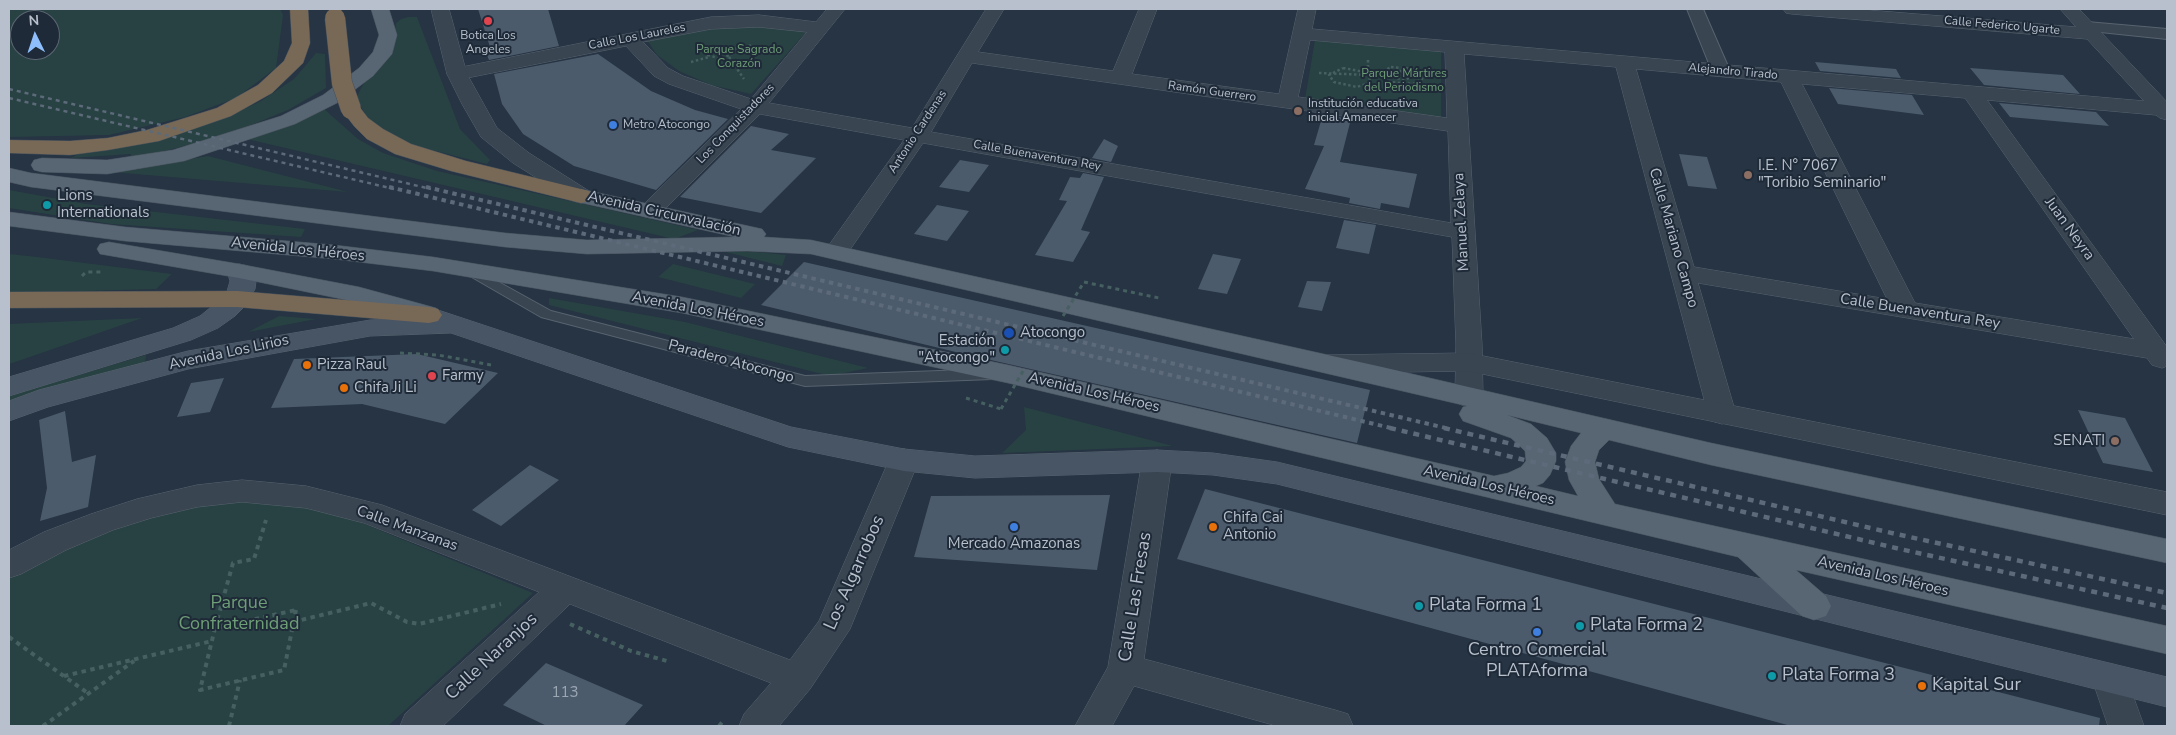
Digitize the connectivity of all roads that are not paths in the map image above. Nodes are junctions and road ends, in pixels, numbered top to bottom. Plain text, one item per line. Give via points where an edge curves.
1 (299, 9) edge
2 (380, 9) edge
3 (440, 9) edge
4 (836, 9) edge
5 (995, 9) edge
6 (1148, 9) edge
7 (1307, 9) edge
8 (1695, 9) edge
9 (1792, 9) edge
10 (2069, 9) edge
11 (334, 13) edge
12 (820, 28) junction
13 (2090, 31) junction
14 (1302, 34) junction
15 (2167, 34) edge
16 (629, 38) junction
17 (1454, 47) junction
18 (967, 56) junction
19 (1624, 62) junction
20 (1721, 70) junction
21 (457, 74) junction
22 (1789, 76) junction
23 (1120, 78) junction
24 (1971, 92) junction
25 (1287, 103) junction
26 (755, 107) junction
27 (2165, 112) edge
28 (1457, 126) junction
29 (918, 135) junction
30 (9, 147) edge
31 (9, 165) edge
32 (9, 175) edge
33 (582, 196) junction
34 (650, 211) junction
35 (9, 219) edge
36 (1463, 232) junction
37 (9, 235) edge
38 (823, 249) junction
39 (468, 269) junction
40 (239, 271) junction
41 (1683, 273) junction
42 (237, 299) junction
43 (9, 300) edge
44 (1905, 309) junction
45 (428, 315) junction
46 (455, 325) junction
47 (2162, 358) edge
48 (1468, 362) junction
49 (1328, 364) junction
50 (1016, 372) junction
51 (1382, 376) junction
52 (9, 387) edge
53 (1469, 396) junction
54 (9, 411) edge
55 (1722, 414) junction
56 (1602, 429) junction
57 (904, 460) junction
58 (1157, 461) junction
59 (1495, 487) junction
60 (2167, 504) edge
61 (1604, 513) junction
62 (1748, 547) junction
63 (2167, 551) edge
64 (9, 565) edge
65 (565, 588) junction
66 (1814, 606) junction
67 (2167, 640) edge
68 (1125, 670) junction
69 (797, 678) junction
70 (2110, 679) junction
71 (2167, 692) edge
72 (418, 726) edge
73 (757, 726) edge
74 (1093, 726) edge
75 (1334, 726) edge
76 (2126, 726) edge

1 - 30 highway via 301,43 294,62 265,89 224,112 151,136 108,144 61,148
2 - 31 main road via 388,35 382,54 366,72 330,99 288,120 176,156 140,162 107,167
3 - 21 street, Avenida Circunvalación
4 - 12 street, Los Conquistadores
5 - 18 street, Antonio Cardenas
6 - 23 street
7 - 14 street
8 - 20 street
9 - 13 street, Calle Federico Ugarte
10 - 13 street
11 - 33 highway, bridge via 342,83 351,109 375,134 403,149 459,166
12 - 16 street, Calle Los Laureles via 738,21
12 - 26 street, Los Conquistadores
13 - 15 street
13 - 27 street
14 - 17 street, Alejandro Tirado
14 - 25 street
16 - 21 street, Calle Los Laureles
16 - 26 street, Calle Buenaventura Rey via 661,72
17 - 19 street, Alejandro Tirado
17 - 28 street, Manuel Zelaya
18 - 23 street, Ramón Guerrero
18 - 29 street, Antonio Cardenas
19 - 20 street, Alejandro Tirado
19 - 41 street, Calle Mariano Campo
20 - 22 street, Alejandro Tirado
21 - 33 street, Avenida Circunvalación via 488,132 521,158
22 - 24 street, Alejandro Tirado
22 - 44 street
23 - 25 street, Ramón Guerrero
24 - 27 street, Alejandro Tirado
24 - 47 street, Juan Neyra
25 - 28 street, Ramón Guerrero
26 - 29 street, Calle Buenaventura Rey
26 - 34 street, Los Conquistadores
28 - 36 street, Manuel Zelaya
29 - 36 street, Calle Buenaventura Rey
29 - 38 street, Antonio Cardenas
32 - 38 main road via 587,248 747,244
33 - 34 main road, Avenida Circunvalación
34 - 38 main road, Avenida Circunvalación
35 - 39 main road, Avenida Los Héroes
36 - 48 street, Manuel Zelaya
37 - 40 main road
38 - 49 main road
39 - 50 main road, Avenida Los Héroes via 682,306
39 - 50 lane, Paradero Atocongo via 546,314 804,382
40 - 42 main road via 243,281
40 - 45 main road via 359,295
41 - 44 street, Calle Buenaventura Rey
41 - 55 street, Calle Mariano Campo
42 - 43 highway
42 - 45 highway
42 - 52 main road, Avenida Los Lirios via 209,322 182,334
44 - 47 street, Calle Buenaventura Rey
45 - 46 main road
46 - 54 main road, Avenida Los Lirios via 370,328 290,340 188,360
46 - 57 main road via 788,437
48 - 49 street
48 - 53 street, Manuel Zelaya
48 - 55 street
49 - 51 main road
50 - 59 main road, Avenida Los Héroes
51 - 53 main road
51 - 59 main road via 1431,402 1504,424 1530,437 1541,453 1539,467 1523,480
53 - 56 main road
55 - 60 street
56 - 61 main road via 1586,446 1580,462 1584,480
56 - 63 main road
57 - 58 main road via 975,467
57 - 69 street, Los Algarrobos via 833,629
58 - 66 main road via 1214,464 1277,473
58 - 68 street, Calle Las Fresas
59 - 61 main road, Avenida Los Héroes
61 - 62 main road, Avenida Los Héroes
62 - 66 main road
62 - 67 main road, Avenida Los Héroes
64 - 65 street, Calle Manzanas via 54,541 148,507 197,496 242,491 306,497 371,514
65 - 69 street, Calle Manzanas
65 - 72 street, Calle Naranjos
66 - 70 main road
68 - 74 street, Calle Las Fresas
68 - 75 street
69 - 73 street, Los Algarrobos
70 - 71 main road
70 - 76 street

